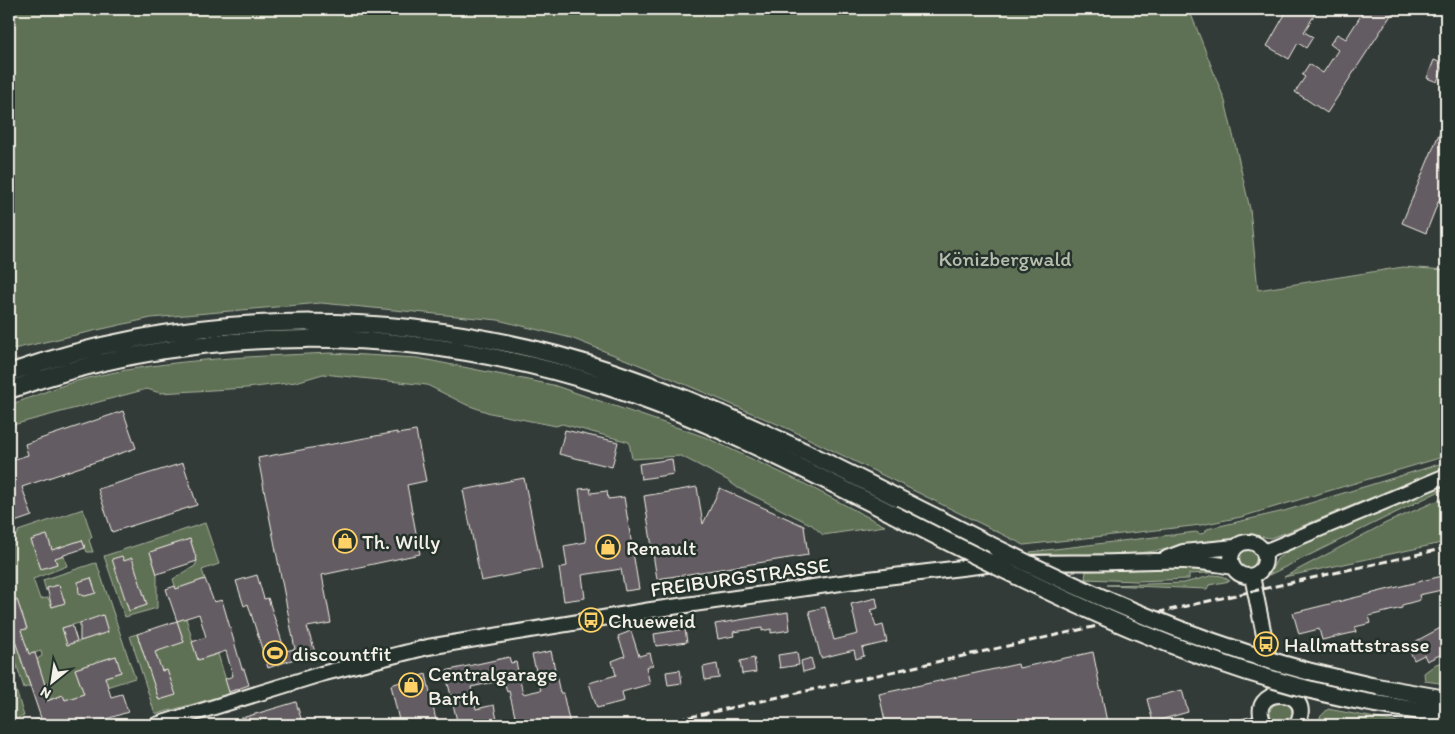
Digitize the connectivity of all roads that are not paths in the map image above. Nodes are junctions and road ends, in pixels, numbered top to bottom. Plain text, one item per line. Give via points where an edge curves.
1 (9, 373) edge
2 (9, 390) edge
3 (1446, 476) edge
4 (1235, 547) junction
5 (1264, 552) junction
6 (1162, 559) junction
7 (1232, 567) junction
8 (1252, 576) junction
9 (1276, 694) junction
10 (1446, 699) edge
11 (1446, 715) edge
12 (1264, 723) edge
13 (156, 725) edge
14 (1246, 725) edge
15 (1296, 725) edge

1 - 10 highway, bridge via 113,344 224,326 346,323 445,332 497,341 556,355 674,394 786,443 1089,592 1197,637 1307,672
2 - 11 highway, bridge via 136,355 224,343 315,338 436,347 542,368 638,397 752,445 1056,595 1163,642 1279,680 1376,704
3 - 5 main road
4 - 5 main road via 1252,542
4 - 6 main road, FREIBURGSTRASSE via 1183,552
4 - 7 main road via 1230,556
5 - 8 main road via 1262,569
6 - 7 main road, FREIBURGSTRASSE via 1211,562
6 - 13 main road, FREIBURGSTRASSE via 988,564 527,630 392,655
7 - 8 main road via 1239,574
8 - 9 main road
9 - 12 main road via 1262,707
9 - 15 main road via 1287,695 1298,705 1300,717
12 - 14 street

